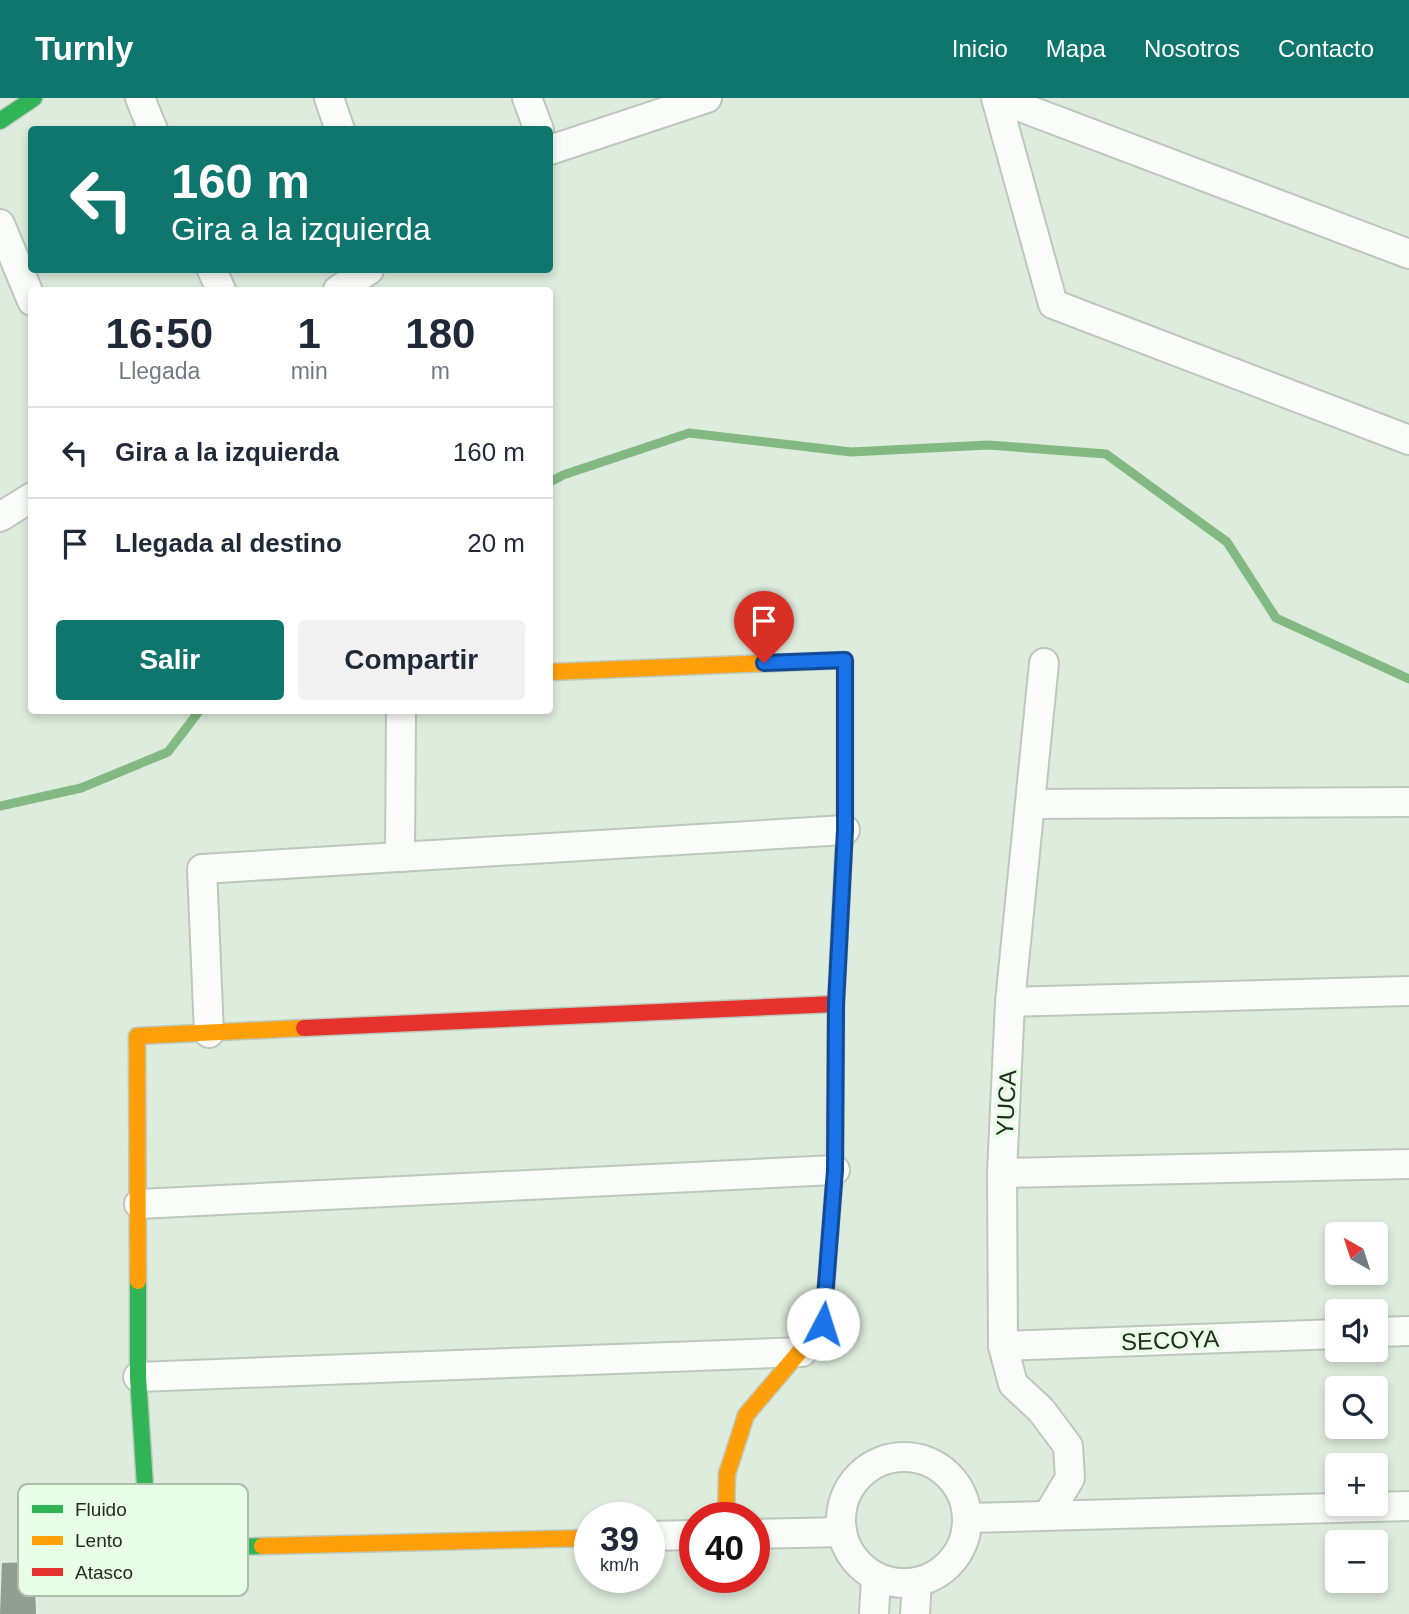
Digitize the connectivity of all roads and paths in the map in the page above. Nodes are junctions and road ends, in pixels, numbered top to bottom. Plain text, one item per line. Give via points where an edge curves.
1 (34, 98) edge
2 (140, 98) edge
3 (329, 98) edge
4 (527, 98) edge
5 (707, 98) edge
6 (997, 98) edge
7 (0, 121) edge
8 (151, 126) edge
9 (339, 126) edge
10 (538, 126) edge
11 (553, 149) edge
12 (0, 224) edge
13 (1409, 254) edge
14 (364, 273) edge
15 (343, 287) edge
16 (28, 291) edge
17 (1409, 440) edge
18 (28, 499) edge
19 (0, 517) edge
20 (1044, 663) dead end
21 (553, 672) edge
22 (401, 714) edge
23 (1409, 802) edge
24 (1031, 804) junction
25 (845, 830) junction
26 (400, 857) junction
27 (1409, 991) edge
28 (1010, 1002) junction
29 (836, 1004) junction
30 (209, 1032) junction
31 (1409, 1164) edge
32 (835, 1170) junction
33 (1002, 1173) junction
34 (139, 1204) junction
35 (1409, 1331) edge
36 (1388, 1332) edge
37 (1325, 1334) edge
38 (1003, 1346) junction
39 (802, 1352) junction
40 (138, 1377) junction
41 (145, 1484) edge
42 (726, 1502) edge
43 (1409, 1506) edge
44 (1048, 1516) junction
45 (968, 1518) junction
46 (842, 1532) junction
47 (770, 1534) edge
48 (574, 1538) edge
49 (248, 1546) edge
50 (876, 1577) junction
51 (917, 1582) junction
52 (874, 1614) edge
53 (915, 1614) edge

1 - 7 street
2 - 8 street
3 - 9 street
4 - 10 street
5 - 11 street
6 - 13 street
6 - 17 street via 1053,304
12 - 16 street
14 - 15 street
18 - 19 street
20 - 24 street, YUCA
21 - 25 street via 845,660
22 - 26 street
23 - 24 street
24 - 28 street, YUCA
25 - 26 street
25 - 29 street
26 - 30 street via 202,869
27 - 28 street
28 - 33 street, YUCA
29 - 30 street
29 - 32 street
30 - 34 street via 137,1036
31 - 33 street
32 - 34 street
32 - 39 street via 823,1324
33 - 38 street, YUCA
34 - 40 street
35 - 36 street
37 - 38 street, SECOYA
38 - 44 street, YUCA via 1013,1384 1041,1410 1068,1446 1070,1478
39 - 40 street
39 - 42 street via 746,1415 727,1474
40 - 41 street
43 - 44 street
44 - 45 street
45 - 46 street via 963,1496 934,1464 914,1457 891,1458 873,1465 847,1493 841,1512
45 - 51 street via 954,1559
46 - 47 street
46 - 50 street via 860,1566
48 - 49 street
50 - 51 street via 895,1583
50 - 52 street
51 - 53 street

